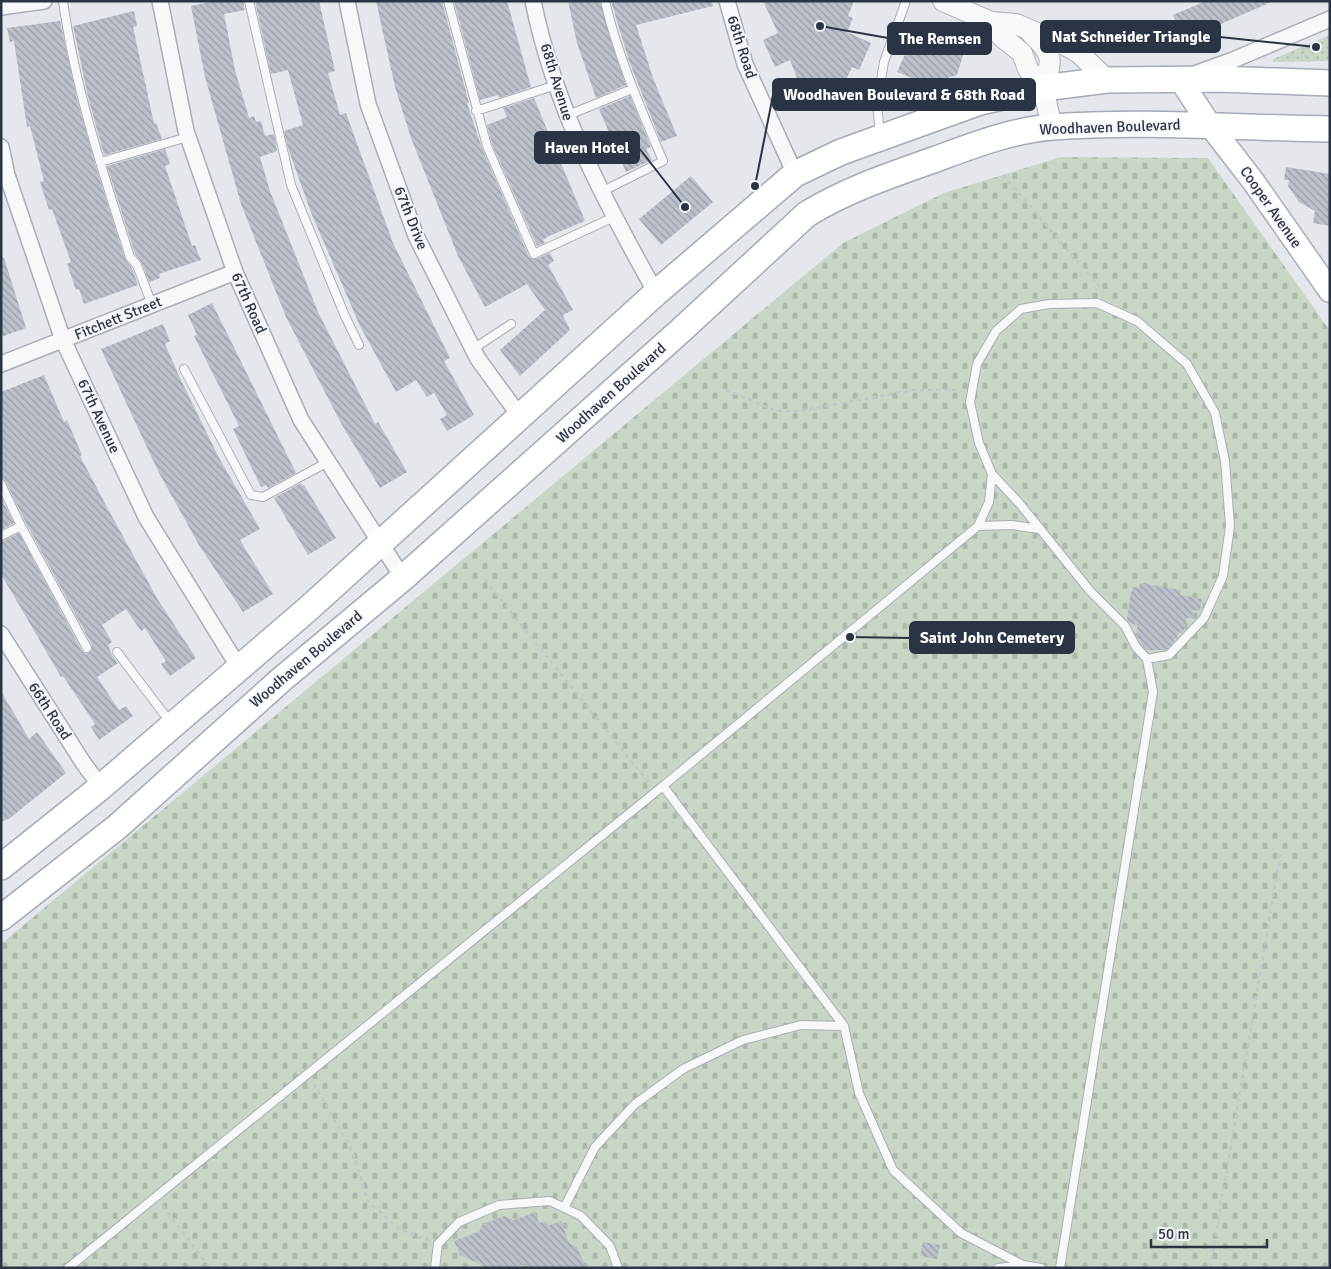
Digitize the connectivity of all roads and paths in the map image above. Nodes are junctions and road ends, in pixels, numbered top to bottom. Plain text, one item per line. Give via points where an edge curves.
1 (44, 1) edge
2 (62, 1) edge
3 (160, 1) edge
4 (249, 1) edge
5 (347, 1) edge
6 (448, 1) edge
7 (533, 1) edge
8 (605, 1) edge
9 (727, 1) edge
10 (906, 1) edge
11 (943, 1) edge
12 (1, 7) edge
13 (1330, 19) edge
14 (991, 22) junction
15 (1025, 28) junction
16 (1301, 45) dead end
17 (1310, 64) dead end
18 (1180, 79) junction
19 (1107, 80) junction
20 (1330, 83) edge
21 (556, 85) junction
22 (1043, 88) junction
23 (632, 89) junction
24 (476, 111) junction
25 (566, 116) junction
26 (1209, 124) junction
27 (1052, 127) junction
28 (1330, 129) edge
29 (188, 137) junction
30 (880, 138) junction
31 (1, 148) edge
32 (100, 162) junction
33 (795, 174) junction
34 (1003, 175) dead end
35 (601, 192) junction
36 (614, 217) junction
37 (235, 272) junction
38 (1330, 291) edge
39 (1104, 292) dead end
40 (656, 293) junction
41 (152, 304) junction
42 (510, 324) dead end
43 (63, 340) junction
44 (359, 345) dead end
45 (473, 349) junction
46 (1, 364) edge
47 (184, 369) dead end
48 (972, 389) junction
49 (726, 390) dead end
50 (519, 415) junction
51 (328, 462) junction
52 (992, 474) junction
53 (1, 484) edge
54 (21, 526) junction
55 (978, 526) junction
56 (1039, 529) junction
57 (1, 536) edge
58 (379, 542) junction
59 (402, 578) junction
60 (485, 580) dead end
61 (1, 634) edge
62 (87, 648) dead end
63 (117, 652) dead end
64 (1147, 658) junction
65 (238, 666) junction
66 (172, 726) junction
67 (663, 786) junction
68 (101, 787) junction
69 (656, 792) junction
70 (1281, 851) dead end
71 (1, 868) edge
72 (1, 918) edge
73 (844, 1026) junction
74 (308, 1074) junction
75 (156, 1196) junction
76 (564, 1208) junction
77 (438, 1244) junction
78 (1023, 1265) junction
79 (68, 1268) edge
80 (210, 1268) edge
81 (435, 1268) edge
82 (618, 1268) edge
83 (998, 1268) edge
84 (1041, 1268) edge
85 (1060, 1268) edge
86 (1210, 1268) edge

1 - 12 street
2 - 32 lane via 66,30
3 - 29 street, 67th Road
4 - 44 lane via 291,185
5 - 45 street, 67th Drive via 368,104 416,236
6 - 24 lane
7 - 21 street, 68th Avenue
8 - 23 lane
9 - 33 street, 68th Road via 745,64
10 - 30 lane via 884,62 877,104
11 - 14 street
13 - 18 street
14 - 15 street
14 - 22 street via 1002,37 1022,53 1028,69
15 - 19 street via 1079,53
15 - 22 street via 1046,49 1050,58 1051,65
16 - 17 path
18 - 19 main road
18 - 20 main road
18 - 26 main road, Cooper Avenue
19 - 22 main road
21 - 24 lane
21 - 25 street, 68th Avenue
22 - 27 street
22 - 30 main road via 980,102
23 - 25 lane
23 - 35 lane via 662,161
24 - 36 lane via 487,146 534,254
25 - 35 street, 68th Avenue
26 - 27 main road, Woodhaven Boulevard
26 - 28 main road, Woodhaven Boulevard via 1243,128
26 - 38 main road, Cooper Avenue
27 - 59 main road, Woodhaven Boulevard via 1014,133 974,145 838,195 807,214
29 - 32 lane
29 - 37 street, 67th Road
30 - 33 main road
31 - 43 street, 67th Avenue via 7,175
32 - 41 lane via 130,257 137,265
33 - 40 main road
34 - 39 path
35 - 36 street, 68th Avenue
36 - 40 street, 68th Avenue
37 - 41 street, Fitchett Street
37 - 51 street, 67th Road via 301,420
40 - 50 main road
41 - 43 street, Fitchett Street
42 - 45 lane
43 - 46 street, Fitchett Street
43 - 65 street, 67th Avenue via 146,517
45 - 50 street, 67th Drive
47 - 51 lane via 251,496 264,497
48 - 49 path via 913,390 799,411 776,411
48 - 52 lane via 970,402 979,443
48 - 64 lane via 976,364 996,331 1021,309 1049,304 1098,303 1137,320 1187,364 1215,413 1225,461 1230,526 1223,576 1204,618 1169,655
50 - 58 main road via 448,484
51 - 58 street, 67th Road
52 - 55 lane via 989,502
52 - 56 lane
53 - 54 lane
54 - 57 lane
54 - 62 lane
55 - 56 lane via 1012,525
55 - 67 lane
56 - 64 lane via 1090,591 1124,626 1136,647
58 - 59 street, 67th Road
58 - 65 main road via 309,608
59 - 72 main road, Woodhaven Boulevard via 282,679 117,827
60 - 69 path
61 - 68 street, 66th Road
63 - 66 lane
64 - 85 lane via 1153,692
65 - 66 main road
66 - 68 main road
67 - 69 lane
67 - 73 lane
68 - 71 main road
69 - 74 lane
70 - 86 path
73 - 76 lane via 801,1024 743,1040 683,1069 636,1104 595,1147
73 - 78 lane via 859,1093 893,1170 961,1233
74 - 75 lane
74 - 77 path via 353,1153 368,1200 399,1229
75 - 79 lane
75 - 80 path
76 - 77 lane via 550,1201 499,1205 459,1222
76 - 82 lane via 581,1216 610,1246
77 - 81 lane
78 - 83 lane
78 - 84 lane

